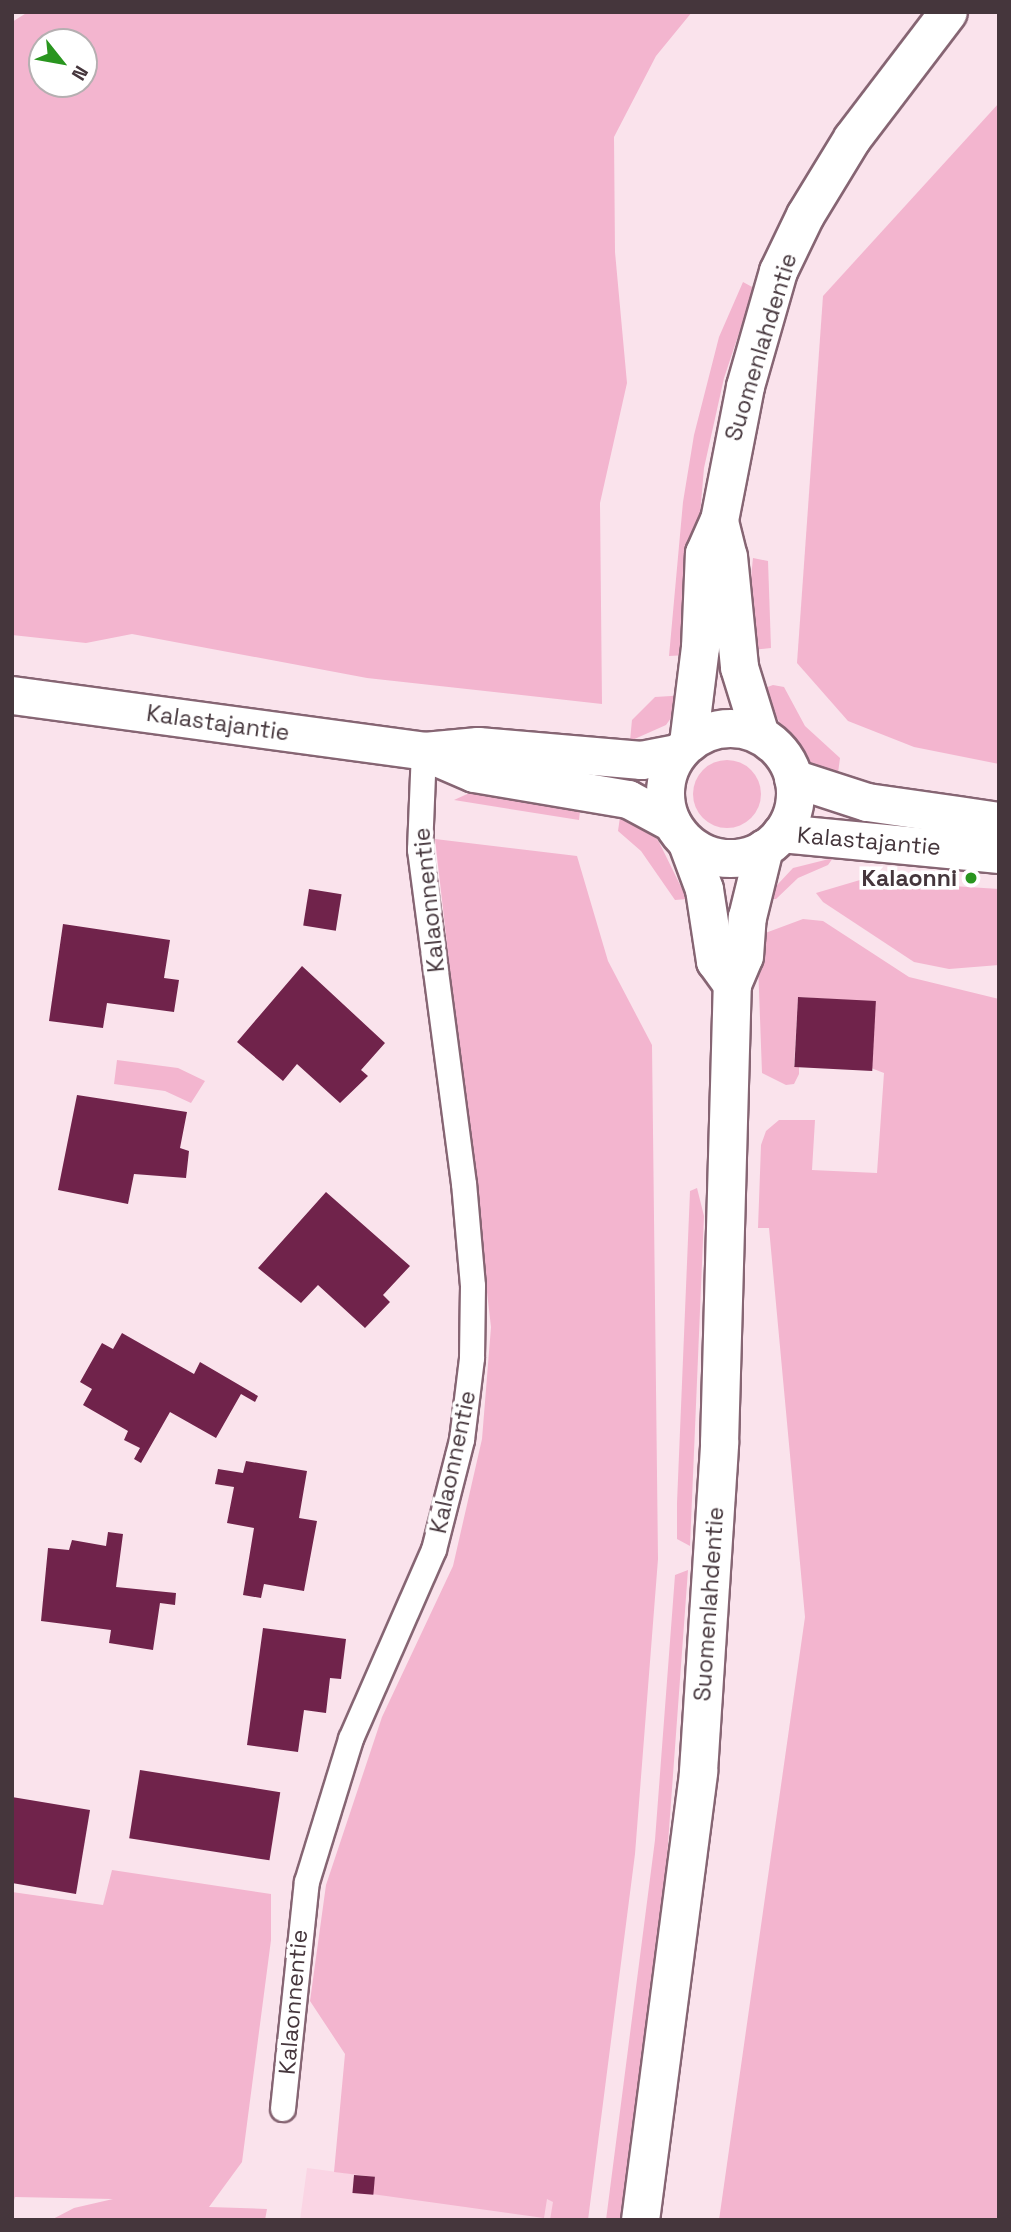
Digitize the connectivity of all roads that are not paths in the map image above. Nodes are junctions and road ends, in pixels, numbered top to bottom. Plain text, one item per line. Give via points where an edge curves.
1 (938, 25) edge
2 (719, 520) junction
3 (12, 695) edge
4 (760, 735) junction
5 (683, 748) junction
6 (424, 751) junction
7 (793, 778) junction
8 (999, 821) edge
9 (679, 832) junction
10 (772, 841) junction
11 (999, 854) edge
12 (732, 984) junction
13 (283, 2109) dead end
14 (640, 2220) edge

1 - 2 main road, Suomenlahdentie via 852,138 805,215 778,271 745,386
2 - 4 main road, Suomenlahdentie via 728,556 739,667
2 - 5 main road, Suomenlahdentie via 704,553 700,647
3 - 6 main road, Kalastajantie
4 - 5 main road via 723,728
4 - 7 main road via 781,753
5 - 6 main road, Kalastajantie via 641,760 478,746
5 - 9 main road via 664,794
6 - 9 main road, Kalastajantie via 474,774 628,799
6 - 13 street, Kalaonnentie via 420,850 464,1184 473,1286 472,1359 462,1440 434,1550 351,1739 307,1882
7 - 8 main road, Kalastajantie via 867,802
7 - 10 main road via 793,807
9 - 10 main road via 701,852 733,858
9 - 12 main road via 704,889 715,961
10 - 11 main road, Kalastajantie
10 - 12 main road, Suomenlahdentie via 747,917 744,956
12 - 14 main road, Suomenlahdentie via 719,1443 698,1771

